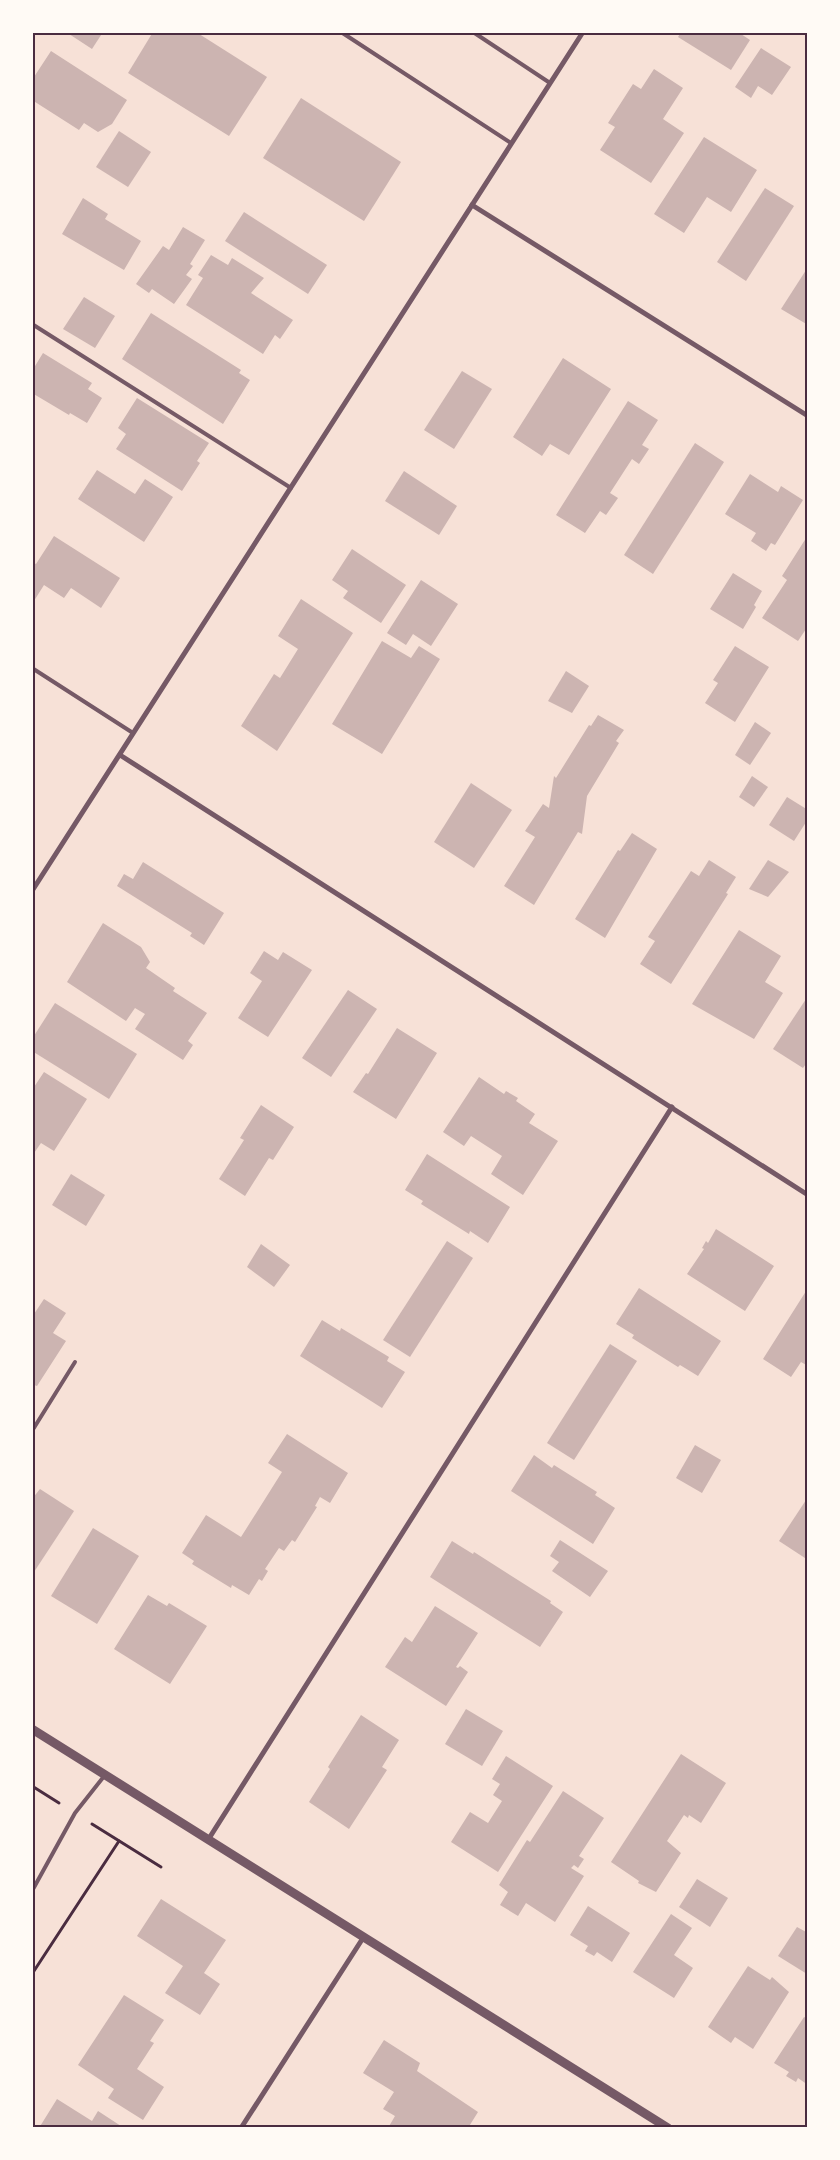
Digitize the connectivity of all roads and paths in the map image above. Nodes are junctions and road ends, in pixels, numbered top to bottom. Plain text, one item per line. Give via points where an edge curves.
1 (341, 32) edge
2 (473, 32) edge
3 (583, 32) edge
4 (550, 83) junction
5 (512, 144) junction
6 (472, 205) junction
7 (32, 324) edge
8 (808, 416) edge
9 (291, 488) junction
10 (32, 668) edge
11 (133, 734) junction
12 (120, 755) junction
13 (32, 891) edge
14 (672, 1107) junction
15 (808, 1195) edge
16 (75, 1362) dead end
17 (32, 1431) edge
18 (32, 1729) edge
19 (105, 1775) junction
20 (32, 1786) edge
21 (75, 1813) junction
22 (208, 1840) junction
23 (119, 1841) junction
24 (161, 1867) dead end
25 (32, 1891) edge
26 (363, 1938) junction
27 (32, 1974) edge
28 (241, 2128) edge
29 (668, 2128) edge

1 - 5 lane
2 - 4 lane
3 - 4 street
4 - 5 street
5 - 6 street
6 - 8 street
6 - 9 street
7 - 9 lane
9 - 11 street
10 - 11 lane
11 - 12 street
12 - 13 street
12 - 14 street
14 - 15 street
14 - 22 street
16 - 17 lane
18 - 19 street
19 - 21 lane
19 - 22 street
20 - 21 path
21 - 23 path
21 - 25 lane
22 - 26 street
23 - 24 path
23 - 27 path
26 - 28 street
26 - 29 street

